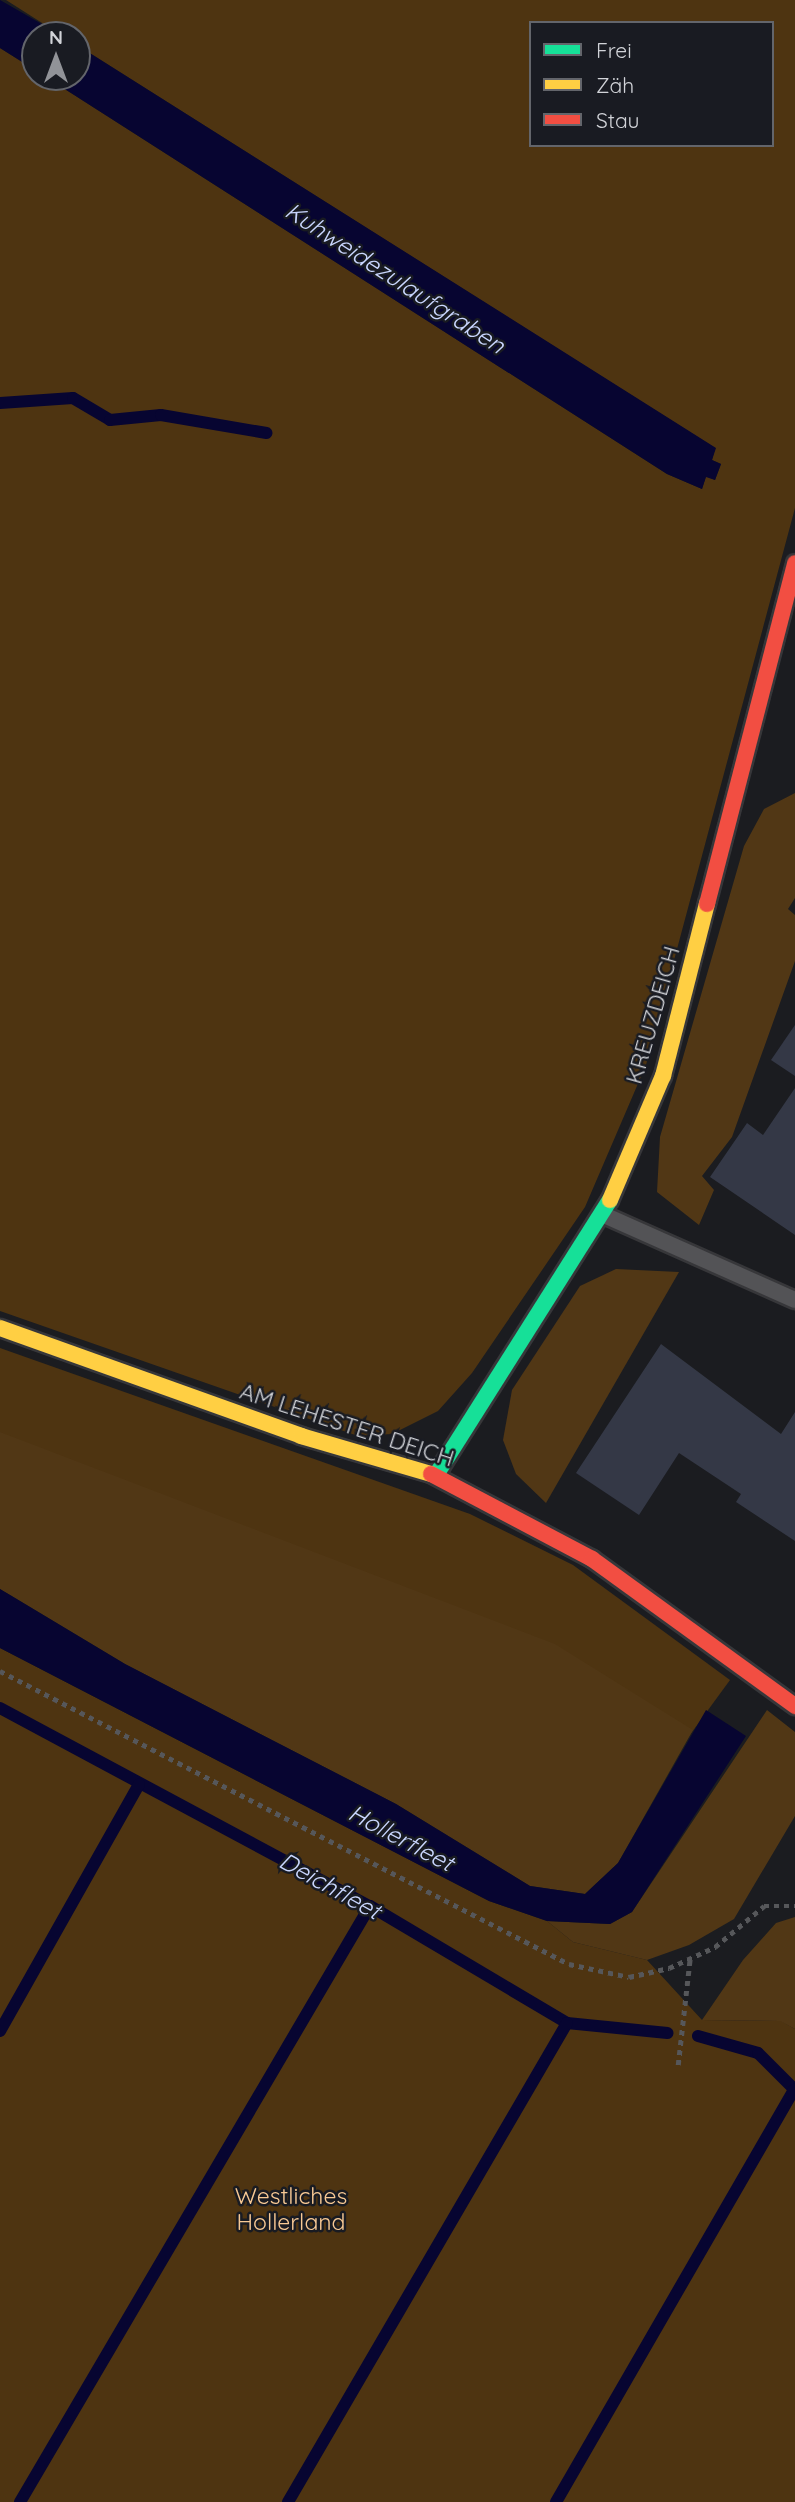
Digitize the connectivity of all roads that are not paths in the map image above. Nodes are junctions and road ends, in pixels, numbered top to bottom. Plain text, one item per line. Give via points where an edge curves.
1 (795, 563) edge
2 (604, 1215) junction
3 (795, 1300) edge
4 (0, 1328) edge
5 (436, 1475) junction
6 (795, 1706) edge

1 - 2 street, KREUZDEICH via 663,1076
2 - 3 lane
2 - 5 street, KREUZDEICH via 512,1350
4 - 5 street, AM LEHESTER DEICH via 301,1436
5 - 6 street, AM LEHESTER DEICH via 592,1559

